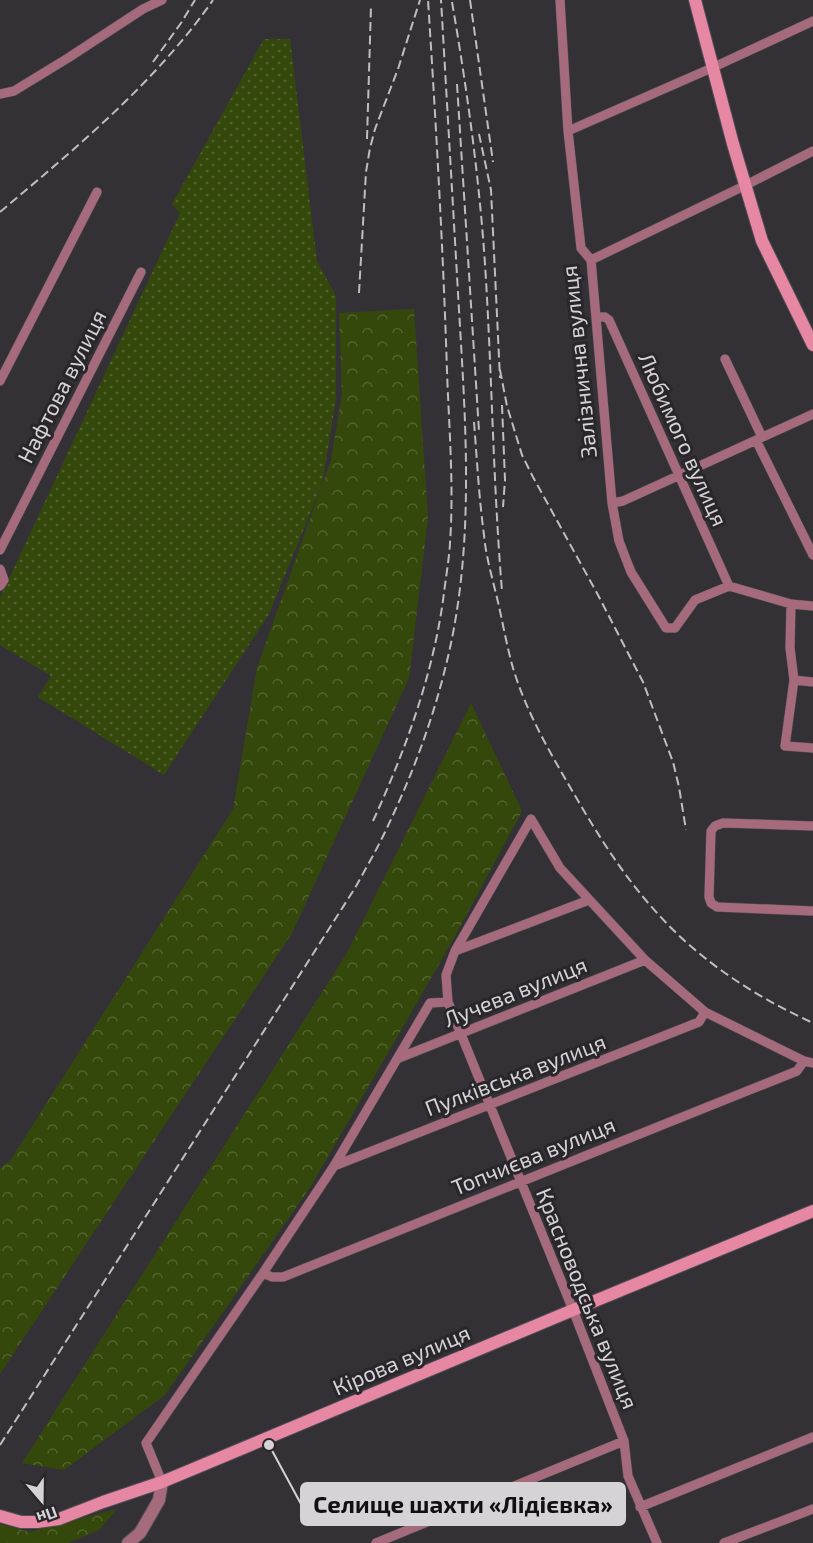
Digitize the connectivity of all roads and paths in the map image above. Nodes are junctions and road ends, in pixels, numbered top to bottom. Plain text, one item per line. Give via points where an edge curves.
1 (162, 0) edge
2 (560, 0) edge
3 (695, 0) edge
4 (141, 5) edge
5 (813, 21) edge
6 (714, 67) junction
7 (0, 94) edge
8 (568, 131) junction
9 (813, 151) edge
10 (746, 185) junction
11 (97, 192) dead end
12 (591, 260) junction
13 (141, 272) dead end
14 (597, 318) junction
15 (813, 345) edge
16 (725, 360) dead end
17 (0, 381) edge
18 (813, 414) edge
19 (759, 439) junction
20 (680, 476) junction
21 (612, 503) junction
22 (0, 550) edge
23 (813, 555) edge
24 (0, 568) edge
25 (0, 586) edge
26 (729, 586) junction
27 (790, 604) junction
28 (813, 606) edge
29 (794, 680) junction
30 (813, 682) edge
31 (813, 748) edge
32 (813, 826) edge
33 (589, 900) junction
34 (813, 910) edge
35 (455, 951) junction
36 (645, 960) junction
37 (448, 1002) junction
38 (705, 1012) junction
39 (460, 1034) junction
40 (399, 1058) junction
41 (808, 1062) edge
42 (489, 1105) junction
43 (334, 1166) junction
44 (520, 1182) junction
45 (813, 1211) edge
46 (263, 1273) junction
47 (573, 1310) junction
48 (813, 1437) edge
49 (624, 1441) junction
50 (162, 1482) junction
51 (640, 1507) junction
52 (813, 1509) edge
53 (0, 1516) edge
54 (396, 1539) edge
55 (128, 1543) edge
56 (376, 1543) edge
57 (657, 1543) edge
58 (724, 1543) edge

1 - 4 street
2 - 8 street, Залізнична вулиця
3 - 6 main road
4 - 7 street via 68,58 14,91
5 - 6 street
6 - 8 street
6 - 10 main road
8 - 12 street, Залізнична вулиця via 581,248
9 - 10 street
10 - 12 street
10 - 15 main road via 762,241
11 - 17 street
12 - 14 street, Залізнична вулиця
13 - 22 street, Нафтова вулиця
14 - 20 street, Любимого вулиця via 609,320
14 - 21 street, Залізнична вулиця
16 - 19 street
18 - 19 street
19 - 20 street
19 - 23 street
20 - 21 street
20 - 26 street, Любимого вулиця
21 - 26 street, Залізнична вулиця via 618,541 631,572 666,628 675,628 695,600
24 - 25 street via 4,580
26 - 27 street
27 - 28 street
27 - 29 street
29 - 30 street
29 - 31 street via 785,746
32 - 34 street via 715,826 711,831 709,897 717,907
33 - 35 street
33 - 35 street, Красноводська вулиця via 560,868 531,819
33 - 36 street
35 - 37 street, Красноводська вулиця via 446,975
36 - 38 street
36 - 39 street, Лучева вулиця
37 - 39 street, Красноводська вулиця
37 - 40 street via 430,1002
38 - 41 street
38 - 42 street, Пулківська вулиця via 699,1023
39 - 40 street, Лучева вулиця
39 - 42 street, Красноводська вулиця
40 - 43 street
41 - 44 street, Топчиєва вулиця via 798,1071
42 - 43 street, Пулківська вулиця
42 - 44 street, Красноводська вулиця
43 - 46 street
44 - 46 street, Топчиєва вулиця via 283,1276
44 - 47 street, Красноводська вулиця
45 - 47 main road, Кірова вулиця
46 - 50 street via 146,1443
47 - 49 street, Красноводська вулиця
47 - 50 main road, Кірова вулиця
48 - 51 street
49 - 51 street, Красноводська вулиця via 628,1476
49 - 54 street
50 - 53 main road, Кірова вулиця via 58,1519 21,1522
50 - 55 street via 159,1500 140,1533
51 - 57 street, Красноводська вулиця
52 - 58 street
54 - 56 street

